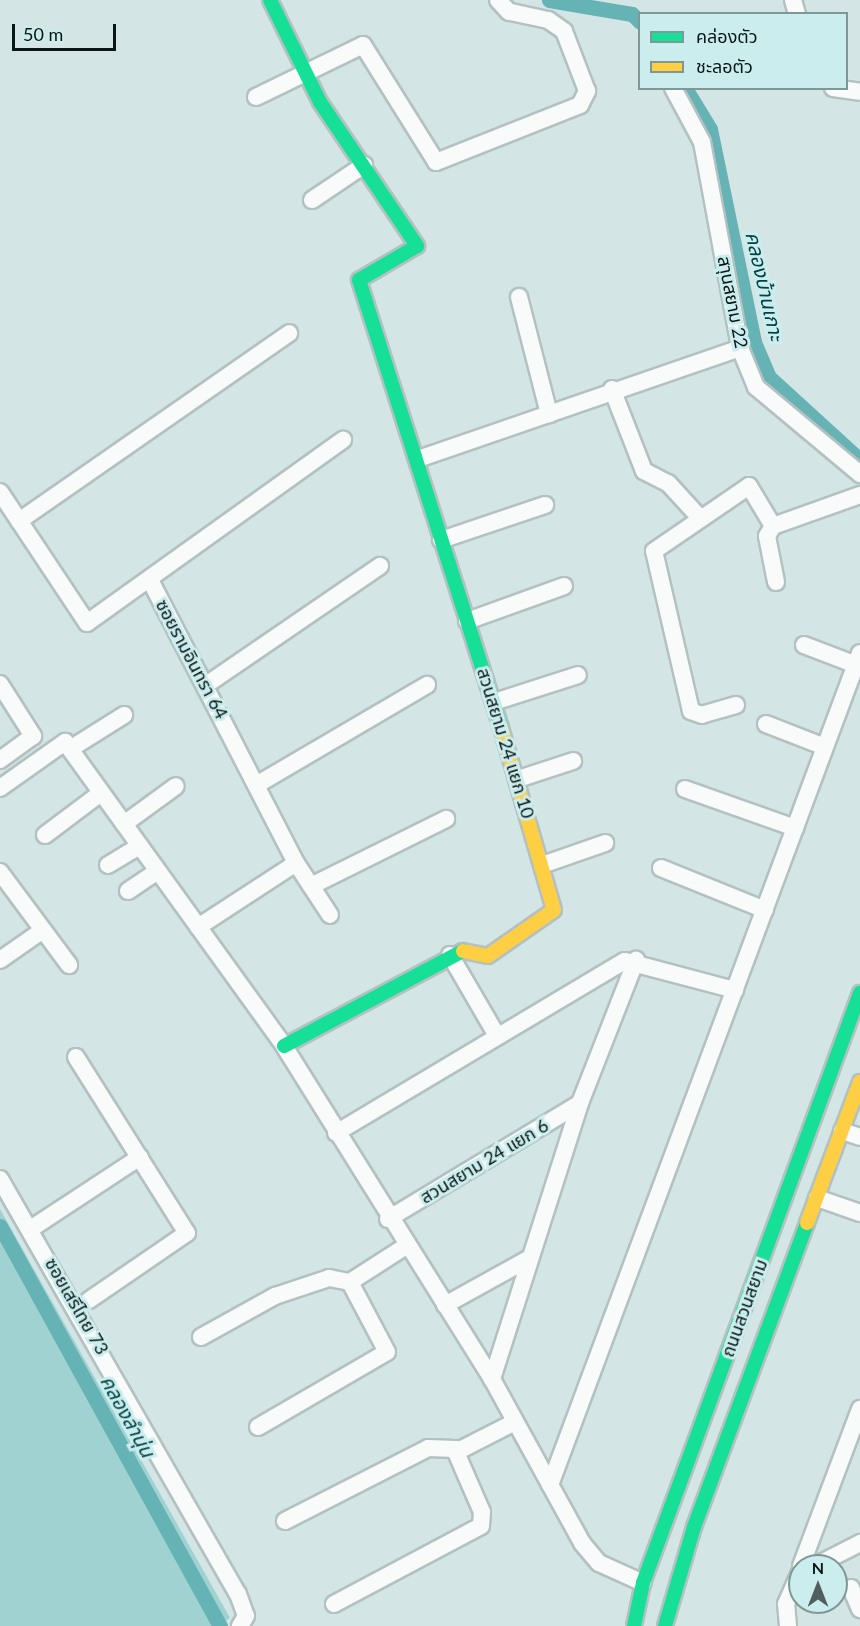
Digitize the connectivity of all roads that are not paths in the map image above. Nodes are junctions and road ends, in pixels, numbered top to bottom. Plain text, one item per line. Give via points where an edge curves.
1 (270, 0) edge
2 (498, 0) edge
3 (304, 71) junction
4 (674, 90) edge
5 (256, 97) dead end
6 (364, 165) junction
7 (312, 200) dead end
8 (519, 297) dead end
9 (289, 333) dead end
10 (740, 348) junction
11 (612, 389) junction
12 (549, 414) junction
13 (344, 440) dead end
14 (418, 459) junction
15 (860, 474) edge
16 (0, 492) edge
17 (860, 495) edge
18 (545, 505) dead end
19 (699, 517) junction
20 (19, 521) junction
21 (773, 526) junction
22 (441, 540) junction
23 (380, 566) dead end
24 (151, 582) junction
25 (776, 582) dead end
26 (564, 586) dead end
27 (467, 621) junction
28 (804, 645) dead end
29 (858, 659) edge
30 (578, 675) dead end
31 (0, 684) edge
32 (206, 685) junction
33 (427, 685) dead end
34 (494, 702) junction
35 (736, 705) dead end
36 (124, 715) dead end
37 (766, 724) dead end
38 (825, 747) junction
39 (70, 750) junction
40 (0, 760) edge
41 (573, 760) dead end
42 (518, 779) junction
43 (258, 784) junction
44 (176, 786) dead end
45 (0, 788) edge
46 (685, 789) dead end
47 (101, 793) junction
48 (446, 819) dead end
49 (124, 824) junction
50 (795, 828) junction
51 (45, 835) dead end
52 (605, 843) dead end
53 (140, 846) junction
54 (296, 863) junction
55 (108, 866) dead end
56 (542, 866) junction
57 (661, 868) dead end
58 (158, 871) junction
59 (0, 872) edge
60 (311, 886) junction
61 (128, 891) dead end
62 (765, 910) junction
63 (330, 915) dead end
64 (198, 927) junction
65 (43, 930) junction
66 (450, 955) junction
67 (0, 960) edge
68 (636, 960) junction
69 (69, 965) dead end
70 (735, 990) junction
71 (860, 993) edge
72 (496, 1035) junction
73 (284, 1046) junction
74 (76, 1057) dead end
75 (860, 1082) edge
76 (580, 1103) junction
77 (842, 1131) junction
78 (336, 1133) junction
79 (860, 1137) edge
80 (140, 1157) junction
81 (0, 1179) edge
82 (817, 1198) junction
83 (860, 1213) edge
84 (388, 1219) junction
85 (32, 1228) junction
86 (406, 1246) junction
87 (528, 1259) junction
88 (350, 1282) junction
89 (89, 1300) dead end
90 (445, 1305) junction
91 (201, 1337) dead end
92 (728, 1353) junction
93 (754, 1362) junction
94 (492, 1379) junction
95 (860, 1409) edge
96 (515, 1422) junction
97 (258, 1427) dead end
98 (854, 1442) edge
99 (455, 1449) junction
100 (550, 1485) junction
101 (285, 1521) dead end
102 (860, 1543) edge
103 (807, 1554) edge
104 (838, 1554) edge
105 (643, 1582) junction
106 (851, 1588) dead end
107 (788, 1599) edge
108 (334, 1604) dead end
109 (860, 1609) edge
110 (240, 1626) edge
111 (634, 1626) edge
112 (665, 1626) edge
113 (788, 1626) edge

1 - 3 street
2 - 3 street via 509,12 536,16 564,32 587,91 580,105 436,162 363,45
3 - 5 street
3 - 6 street
4 - 10 street, สาุนสยาม 22 via 702,142
6 - 7 street
6 - 14 street, สวนสยาม 24 แยก 10 via 417,246 359,280
8 - 12 street
9 - 20 street
10 - 11 street
10 - 15 street, สาุนสยาม 22 via 756,387
11 - 12 street
11 - 19 street via 644,471 668,483
12 - 14 street
13 - 24 street
14 - 22 street, สวนสยาม 24 แยก 10
16 - 20 street, ซอยรามอินทรา 64
17 - 21 street
18 - 22 street
19 - 21 street via 753,486
19 - 35 street via 653,556 691,711 702,715
20 - 24 street, ซอยรามอินทรา 64 via 83,621 93,621
21 - 25 street via 767,536
22 - 27 street, สวนสยาม 24 แยก 10
23 - 32 street
24 - 32 street, ซอยรามอินทรา 64
26 - 27 street
27 - 34 street, สวนสยาม 24 แยก 10
28 - 29 street
29 - 38 street
30 - 34 street
31 - 40 street via 33,736
32 - 43 street, ซอยรามอินทรา 64
33 - 43 street
34 - 42 street, สวนสยาม 24 แยก 10
36 - 39 street
37 - 38 street
38 - 50 street
39 - 45 street via 60,742
39 - 47 street
41 - 42 street
42 - 56 street, สวนสยาม 24 แยก 10
43 - 54 street, ซอยรามอินทรา 64
44 - 49 street
46 - 50 street
47 - 49 street
47 - 51 street
48 - 60 street
49 - 53 street
50 - 62 street
52 - 56 street
53 - 55 street
53 - 58 street
54 - 60 street, ซอยรามอินทรา 64
54 - 64 street
56 - 66 street, สวนสยาม 24 แยก 10 via 554,913 488,956 478,958 460,950
57 - 62 street
58 - 61 street
58 - 64 street
59 - 65 street
60 - 63 street, ซอยรามอินทรา 64
62 - 70 street
64 - 73 street
65 - 67 street
65 - 69 street
66 - 72 street
66 - 73 street
68 - 70 street
68 - 72 street via 625,961
68 - 76 street
70 - 100 street
71 - 92 street, ถนนสวนสยาม
72 - 78 street
73 - 78 street
74 - 80 street
75 - 77 street, ถนนสวนสยาม
76 - 84 street, สวนสยาม 24 แยก 6
76 - 87 street
77 - 79 street
77 - 82 street, ถนนสวนสยาม
78 - 84 street
80 - 85 street
80 - 89 street via 187,1233
81 - 85 street, ซอยเสรีไทย 73
82 - 83 street
82 - 93 street, ถนนสวนสยาม
84 - 86 street
85 - 110 street, ซอยเสรีไทย 73 via 238,1594 246,1616
86 - 88 street
86 - 90 street
87 - 90 street
87 - 94 street
88 - 91 street via 329,1278 275,1296
88 - 97 street via 387,1352
90 - 94 street
92 - 93 street
92 - 105 street, ถนนสวนสยาม
93 - 112 street, ถนนสวนสยาม
94 - 96 street
95 - 98 street
96 - 99 street
96 - 100 street
98 - 103 street
99 - 101 street via 428,1448
99 - 108 street via 482,1512 481,1526
100 - 105 street via 589,1553 617,1573
102 - 104 street
105 - 111 street, ถนนสวนสยาม
106 - 109 street
107 - 113 street

